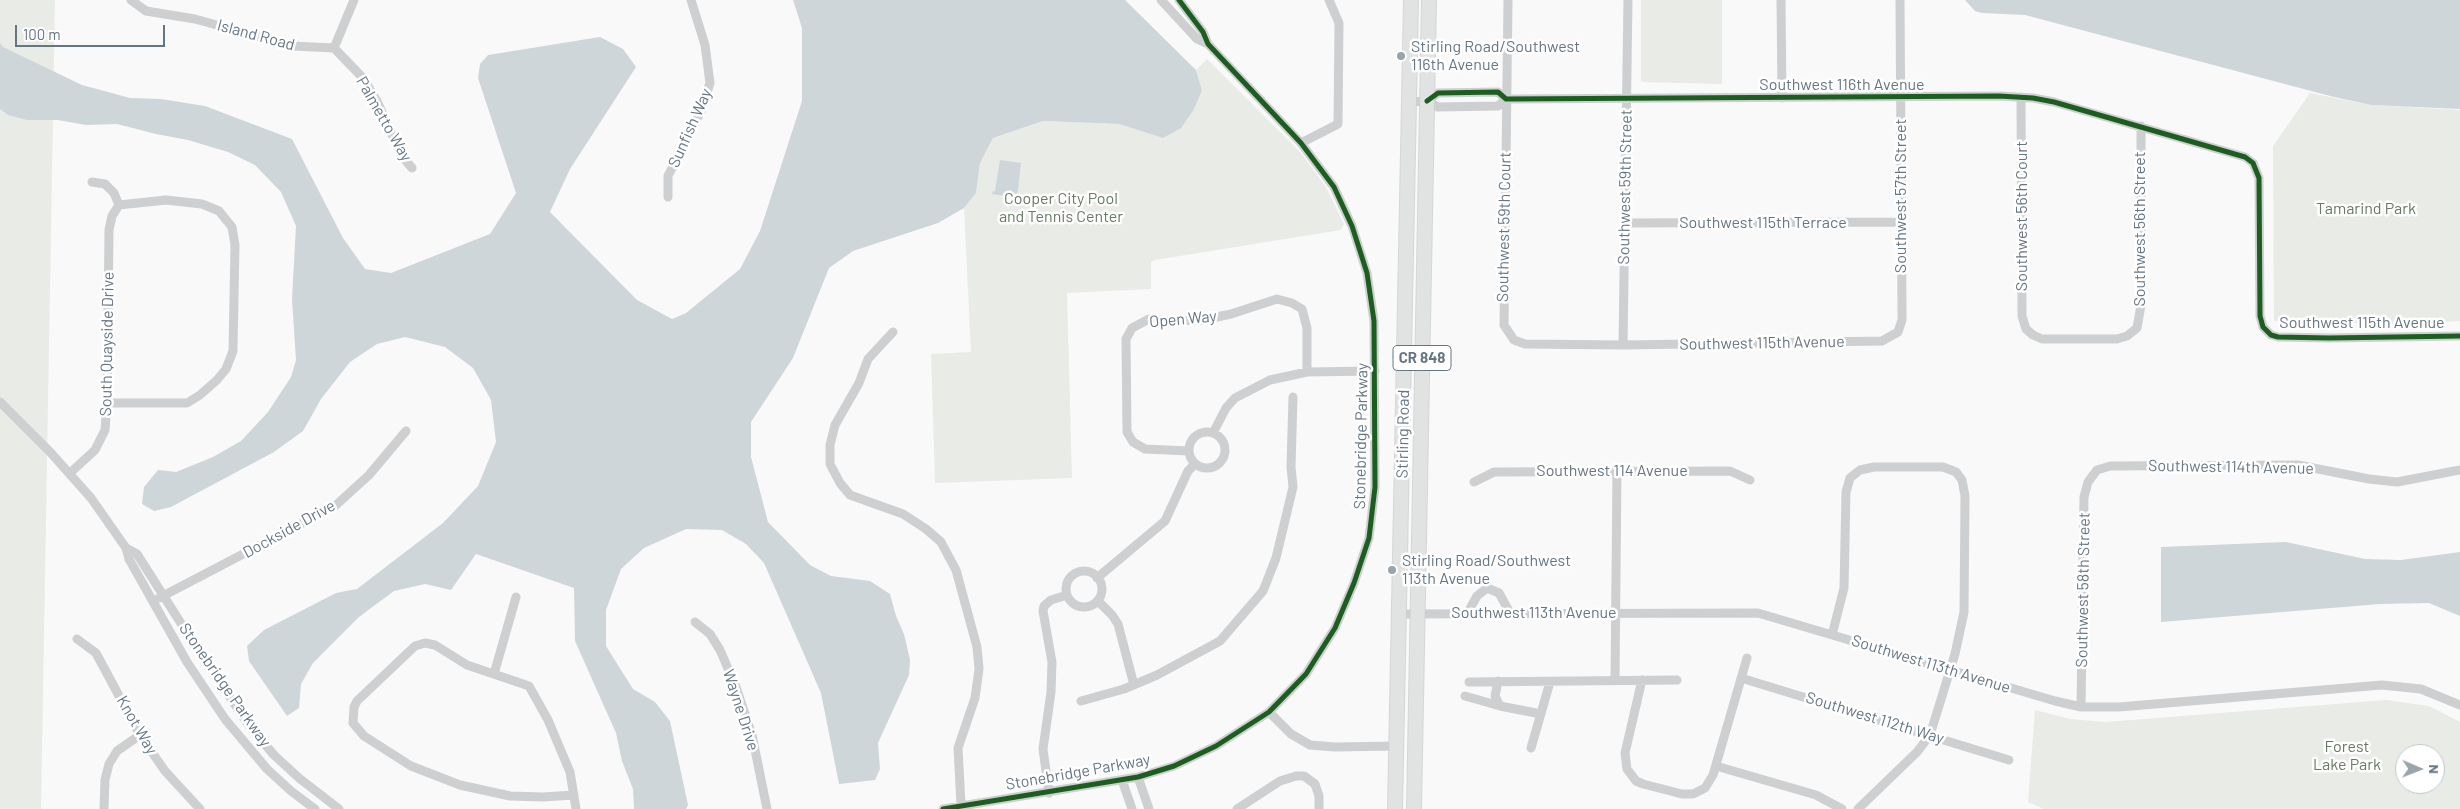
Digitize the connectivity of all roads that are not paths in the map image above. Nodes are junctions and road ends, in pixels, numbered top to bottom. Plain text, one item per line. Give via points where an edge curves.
1 (131, 0) edge
2 (354, 0) edge
3 (691, 0) edge
4 (1179, 0) edge
5 (1329, 0) edge
6 (1411, 0) edge
7 (1430, 0) edge
8 (1508, 0) edge
9 (1628, 0) edge
10 (1781, 0) edge
11 (1900, 0) edge
12 (1167, 2) edge
13 (1208, 44) junction
14 (334, 48) junction
15 (2021, 97) junction
16 (1782, 98) junction
17 (1901, 98) junction
18 (1506, 99) junction
19 (1626, 100) junction
20 (1427, 101) junction
21 (1409, 102) junction
22 (2140, 126) junction
23 (1302, 143) junction
24 (412, 168) dead end
25 (92, 182) dead end
26 (668, 197) dead end
27 (119, 205) junction
28 (1901, 222) junction
29 (1625, 223) junction
30 (2266, 330) joint
31 (2134, 331) joint
32 (893, 332) dead end
33 (1898, 332) joint
34 (2460, 336) edge
35 (1623, 345) junction
36 (1375, 371) junction
37 (1307, 372) junction
38 (1293, 397) dead end
39 (0, 402) edge
40 (107, 403) junction
41 (406, 431) dead end
42 (1213, 433) junction
43 (1189, 451) junction
44 (1195, 464) junction
45 (2460, 470) edge
46 (1617, 471) junction
47 (70, 474) junction
48 (2092, 474) joint
49 (1750, 480) dead end
50 (1474, 482) dead end
51 (126, 548) junction
52 (1097, 578) junction
53 (1067, 595) junction
54 (163, 596) junction
55 (516, 597) dead end
56 (1098, 600) junction
57 (153, 601) junction
58 (1615, 612) junction
59 (1510, 613) junction
60 (1399, 614) junction
61 (1418, 614) junction
62 (1467, 614) junction
63 (695, 622) dead end
64 (1832, 635) junction
65 (77, 639) dead end
66 (1747, 658) dead end
67 (1950, 670) junction
68 (494, 674) junction
69 (1741, 678) junction
70 (1615, 680) junction
71 (1642, 680) junction
72 (1677, 680) dead end
73 (1469, 682) dead end
74 (1498, 682) junction
75 (1550, 682) junction
76 (1134, 685) junction
77 (1465, 696) dead end
78 (1081, 701) dead end
79 (2460, 705) edge
80 (1500, 706) junction
81 (2081, 707) junction
82 (1268, 712) junction
83 (1541, 714) junction
84 (140, 735) junction
85 (1930, 735) junction
86 (1397, 746) junction
87 (1531, 748) dead end
88 (2009, 760) dead end
89 (1716, 766) junction
90 (1138, 777) junction
91 (1122, 780) junction
92 (1049, 792) junction
93 (574, 795) junction
94 (961, 805) junction
95 (104, 809) edge
96 (200, 809) edge
97 (315, 809) edge
98 (339, 809) edge
99 (576, 809) edge
100 (767, 809) edge
101 (943, 809) edge
102 (1132, 809) edge
103 (1149, 809) edge
104 (1237, 809) edge
105 (1319, 809) edge
106 (1395, 809) edge
107 (1414, 809) edge
108 (1842, 809) edge
109 (1858, 809) edge

1 - 14 street, Island Road via 146,11 195,19 292,46
2 - 14 street
3 - 26 street, Sunfish Way via 705,45 710,83 701,111 668,176
4 - 13 street, Stonebridge Parkway
5 - 23 street via 1339,23 1338,124
6 - 21 main road, Stirling Road / CR 848
7 - 20 main road, Stirling Road / CR 848
8 - 18 street, Southwest 59th Court
9 - 19 street, Southwest 59th Street
10 - 16 street
11 - 17 street, Southwest 57th Street
12 - 13 street, Stonebridge Parkway via 1197,39
13 - 23 street, Stonebridge Parkway
14 - 24 street, Palmetto Way via 363,78 401,155
15 - 17 street, Southwest 116th Avenue
15 - 22 street, Southwest 116th Avenue via 2054,102
15 - 31 street, Southwest 56th Court via 2024,323 2029,332 2042,339 2117,339
16 - 17 street, Southwest 116th Avenue
16 - 19 street, Southwest 116th Avenue
17 - 28 street, Southwest 57th Street
18 - 19 street, Southwest 116th Avenue
18 - 20 street, Southwest 116th Avenue via 1498,106 1438,107
18 - 20 street, Southwest 116th Avenue via 1498,92 1438,93
18 - 35 street, Southwest 59th Court via 1503,318 1507,332 1514,340 1525,344
19 - 29 street, Southwest 59th Street
20 - 21 street, Southwest 116th Avenue
20 - 61 main road, Stirling Road / CR 848
21 - 60 main road, Stirling Road / CR 848
22 - 30 street, Southwest 116th Avenue via 2244,157 2254,163 2259,178 2260,316
22 - 31 street, Southwest 56th Street via 2141,305 2140,321
23 - 36 street, Stonebridge Parkway via 1334,187 1352,226 1366,273 1374,321
25 - 27 street via 104,184 114,193
27 - 40 street, South Quayside Drive via 109,230
27 - 40 street via 166,200 202,204 219,211 232,227 235,255 233,351 226,369 217,380 187,403
28 - 29 street, Southwest 115th Terrace
28 - 33 street, Southwest 57th Street via 1902,320
29 - 35 street, Southwest 59th Street
30 - 34 street, Southwest 115th Avenue via 2278,337
32 - 94 street via 868,359 859,383 834,425 830,464 850,495 903,514 926,529 941,542 956,570 977,647 979,669 975,698 958,748
33 - 35 street, Southwest 115th Avenue via 1882,341
36 - 37 street
36 - 82 street, Stonebridge Parkway via 1375,487 1369,538 1335,628 1306,674
37 - 42 street via 1270,380 1235,398
37 - 43 street, Open Way via 1302,309 1292,303 1276,299 1203,320 1149,319 1132,328 1126,339 1127,432 1133,442 1144,448
38 - 76 street via 1293,486 1276,558 1263,591 1220,641
39 - 47 street, Stonebridge Parkway
40 - 47 street, South Quayside Drive via 105,430 95,450
41 - 54 street, Dockside Drive via 369,475 335,506
42 - 43 street via 1196,436
42 - 44 street via 1224,445 1221,462 1210,468
43 - 44 street
44 - 52 street via 1165,521
45 - 48 street, Southwest 114th Avenue via 2398,482 2298,465 2110,466
46 - 49 street, Southwest 114 Avenue via 1730,470
46 - 50 street, Southwest 114 Avenue via 1494,472
46 - 58 street
47 - 51 street, Stonebridge Parkway
48 - 81 street, Southwest 58th Street via 2084,497
51 - 54 street, Stonebridge Parkway via 137,554
51 - 57 street, Stonebridge Parkway
52 - 53 street via 1085,571 1074,574 1067,584
52 - 56 street via 1102,592
53 - 56 street via 1080,607 1091,606
53 - 92 street via 1047,603 1043,611 1052,677 1043,749
54 - 57 street, Dockside Drive
54 - 98 street, Stonebridge Parkway via 248,724 274,755
55 - 68 street
56 - 76 street via 1118,624
57 - 97 street, Stonebridge Parkway via 187,662 225,719 267,769
58 - 59 street, Southwest 113th Avenue
58 - 64 street, Southwest 113th Avenue via 1758,613
58 - 70 street
59 - 62 street, Southwest 113th Avenue
59 - 62 street via 1499,593 1487,588 1477,596
60 - 61 street, Southwest 113th Avenue
60 - 86 main road, Stirling Road / CR 848
61 - 62 street, Southwest 113th Avenue
61 - 107 main road, Stirling Road / CR 848
63 - 100 street, Wayne Drive via 710,634 736,687 752,735
64 - 67 street, Southwest 113th Avenue
64 - 67 street via 1845,576 1846,492 1850,478 1860,470 1874,467 1943,467 1960,475 1965,487 1964,612
65 - 84 street, Knot Way via 96,653
66 - 69 street
67 - 81 street, Southwest 113th Avenue
67 - 85 street
68 - 93 street via 529,686 548,720 570,772
68 - 93 street via 467,664 435,645 415,646 357,701 352,715 356,729 411,766 460,785 510,796
69 - 85 street, Southwest 112th Way
69 - 89 street
70 - 71 street
70 - 75 street
71 - 72 street
71 - 89 street via 1625,753 1630,775 1643,784 1688,795 1698,792 1709,782
73 - 74 street
74 - 75 street
74 - 80 street via 1495,696
75 - 83 street
76 - 78 street
77 - 80 street
79 - 81 street, Southwest 113th Avenue via 2420,689 2382,685 2119,707
80 - 83 street
82 - 86 street via 1291,734 1310,745
82 - 90 street, Stonebridge Parkway via 1216,746 1174,766
83 - 87 street
84 - 95 street via 117,751 109,764
84 - 96 street, Knot Way via 164,771
85 - 88 street, Southwest 112th Way
85 - 109 street via 1917,752
86 - 106 main road, Stirling Road / CR 848
89 - 108 street via 1816,795
90 - 91 street, Stonebridge Parkway
90 - 103 street
91 - 92 street, Stonebridge Parkway
91 - 102 street
92 - 94 street, Stonebridge Parkway
93 - 99 street
94 - 101 street, Stonebridge Parkway
104 - 105 street via 1288,777 1304,776 1315,784

